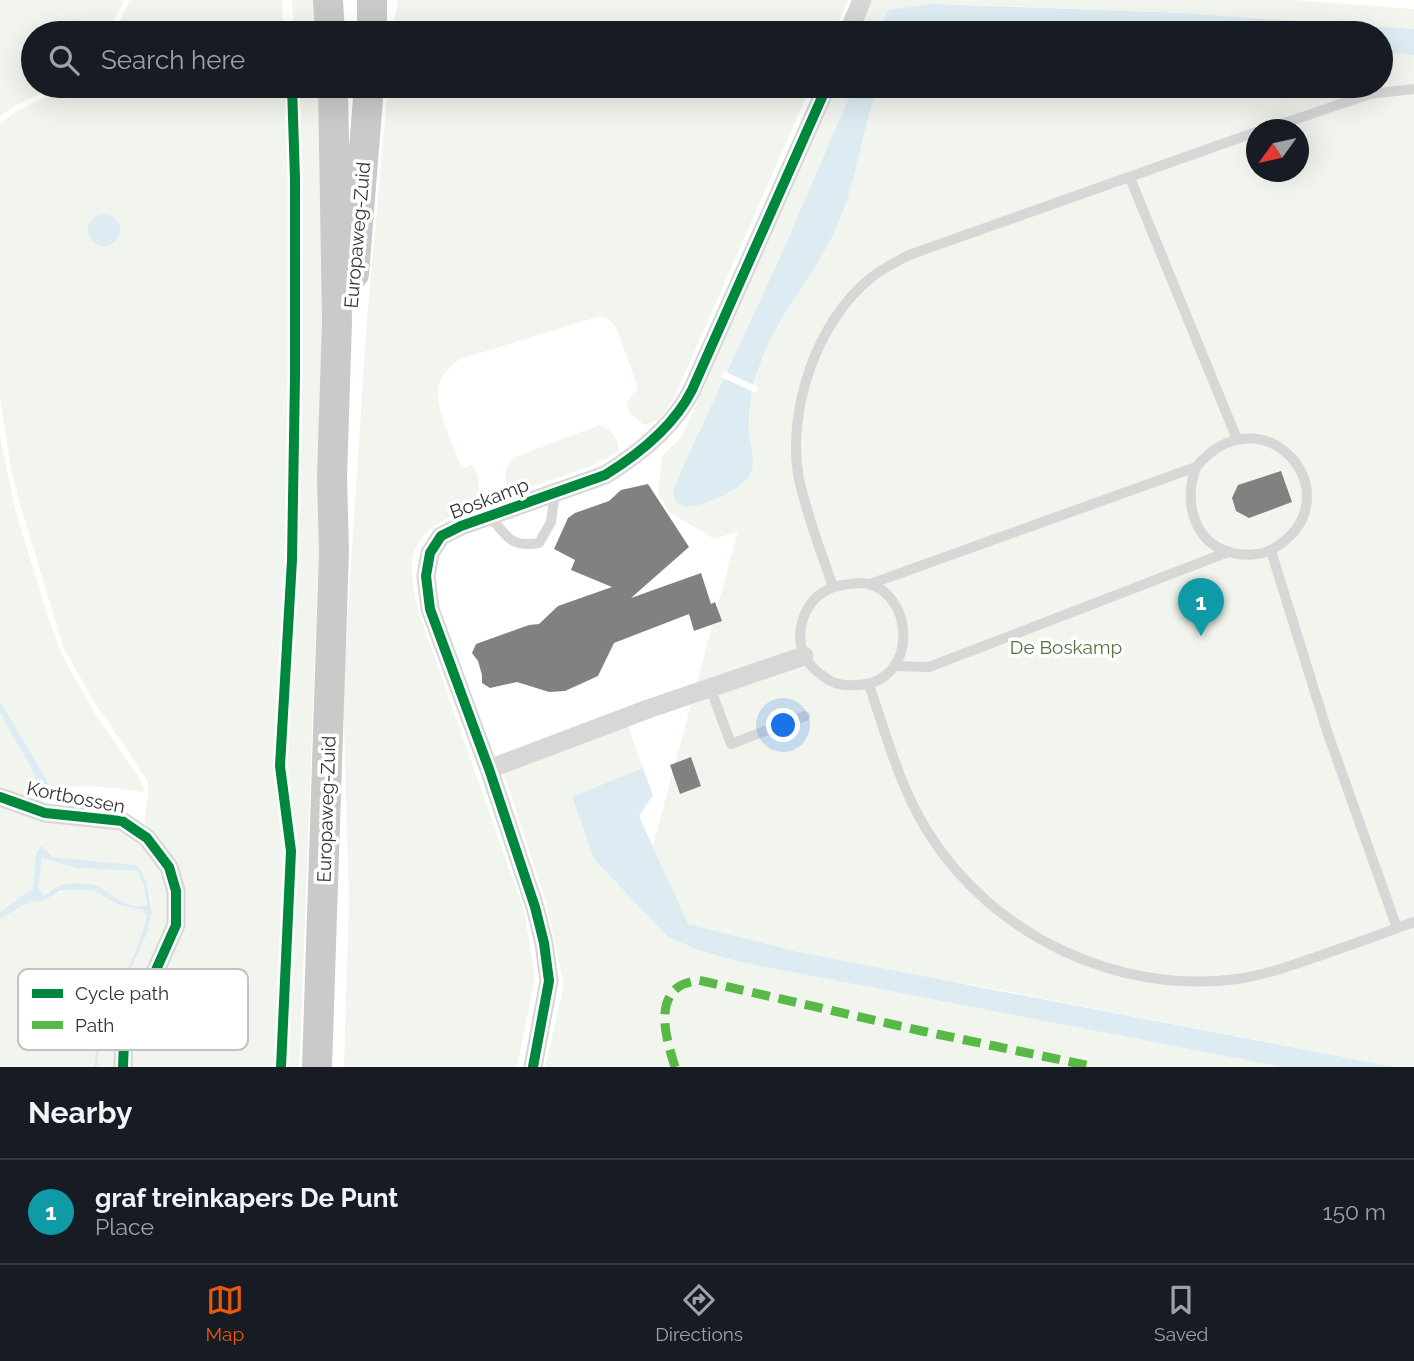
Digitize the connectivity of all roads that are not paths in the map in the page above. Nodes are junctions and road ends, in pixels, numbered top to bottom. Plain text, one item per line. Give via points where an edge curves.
1 (328, 0) edge
2 (372, 0) edge
3 (862, 0) edge
4 (329, 21) edge
5 (372, 21) edge
6 (853, 21) edge
7 (1414, 89) edge
8 (1393, 91) edge
9 (333, 98) edge
10 (368, 98) edge
11 (822, 98) edge
12 (1358, 98) edge
13 (1296, 119) edge
14 (1246, 136) edge
15 (1130, 178) junction
16 (1237, 439) junction
17 (1196, 467) junction
18 (555, 492) junction
19 (490, 516) junction
20 (334, 551) junction
21 (1271, 551) junction
22 (1228, 552) junction
23 (870, 584) junction
24 (833, 587) junction
25 (804, 656) junction
26 (896, 666) junction
27 (869, 685) junction
28 (710, 687) junction
29 (805, 716) dead end
30 (489, 769) junction
31 (0, 797) edge
32 (1414, 922) edge
33 (1396, 929) junction
34 (156, 969) edge
35 (317, 1067) edge
36 (533, 1067) edge

1 - 4 main road
2 - 5 main road
3 - 6 street
7 - 8 lane
9 - 20 main road, Europaweg-Zuid
10 - 20 main road, Europaweg-Zuid via 349,334 344,475
11 - 18 street, Boskamp via 683,407 625,462 605,475
12 - 13 lane
14 - 15 lane
15 - 16 lane
15 - 24 lane via 909,255 871,277 848,300 807,374 797,440 807,512
16 - 17 lane via 1207,454
16 - 21 lane via 1258,438 1277,445 1288,453 1305,481 1304,515 1295,533
17 - 22 lane via 1189,502 1194,521 1210,542
17 - 23 lane
18 - 19 street, Boskamp
18 - 19 lane via 551,522 539,543 517,544
19 - 30 street, Boskamp via 441,536 430,553 426,576 430,609
20 - 35 main road, Europaweg-Zuid
21 - 22 lane via 1251,556
21 - 33 lane
22 - 26 lane via 929,667
23 - 24 lane
23 - 26 lane via 892,600 901,616 904,640
24 - 25 lane via 806,612 801,629
25 - 27 lane via 827,680 845,686
25 - 28 street
26 - 27 lane
27 - 33 lane via 902,779 944,856 1002,915 1074,956 1159,979 1228,980 1287,967
28 - 29 lane via 731,744
28 - 30 street
30 - 36 street, Boskamp via 535,907 546,956 549,981
31 - 34 street, Kortbossen via 45,813 122,821 146,838 169,867 176,891 176,925
32 - 33 lane

